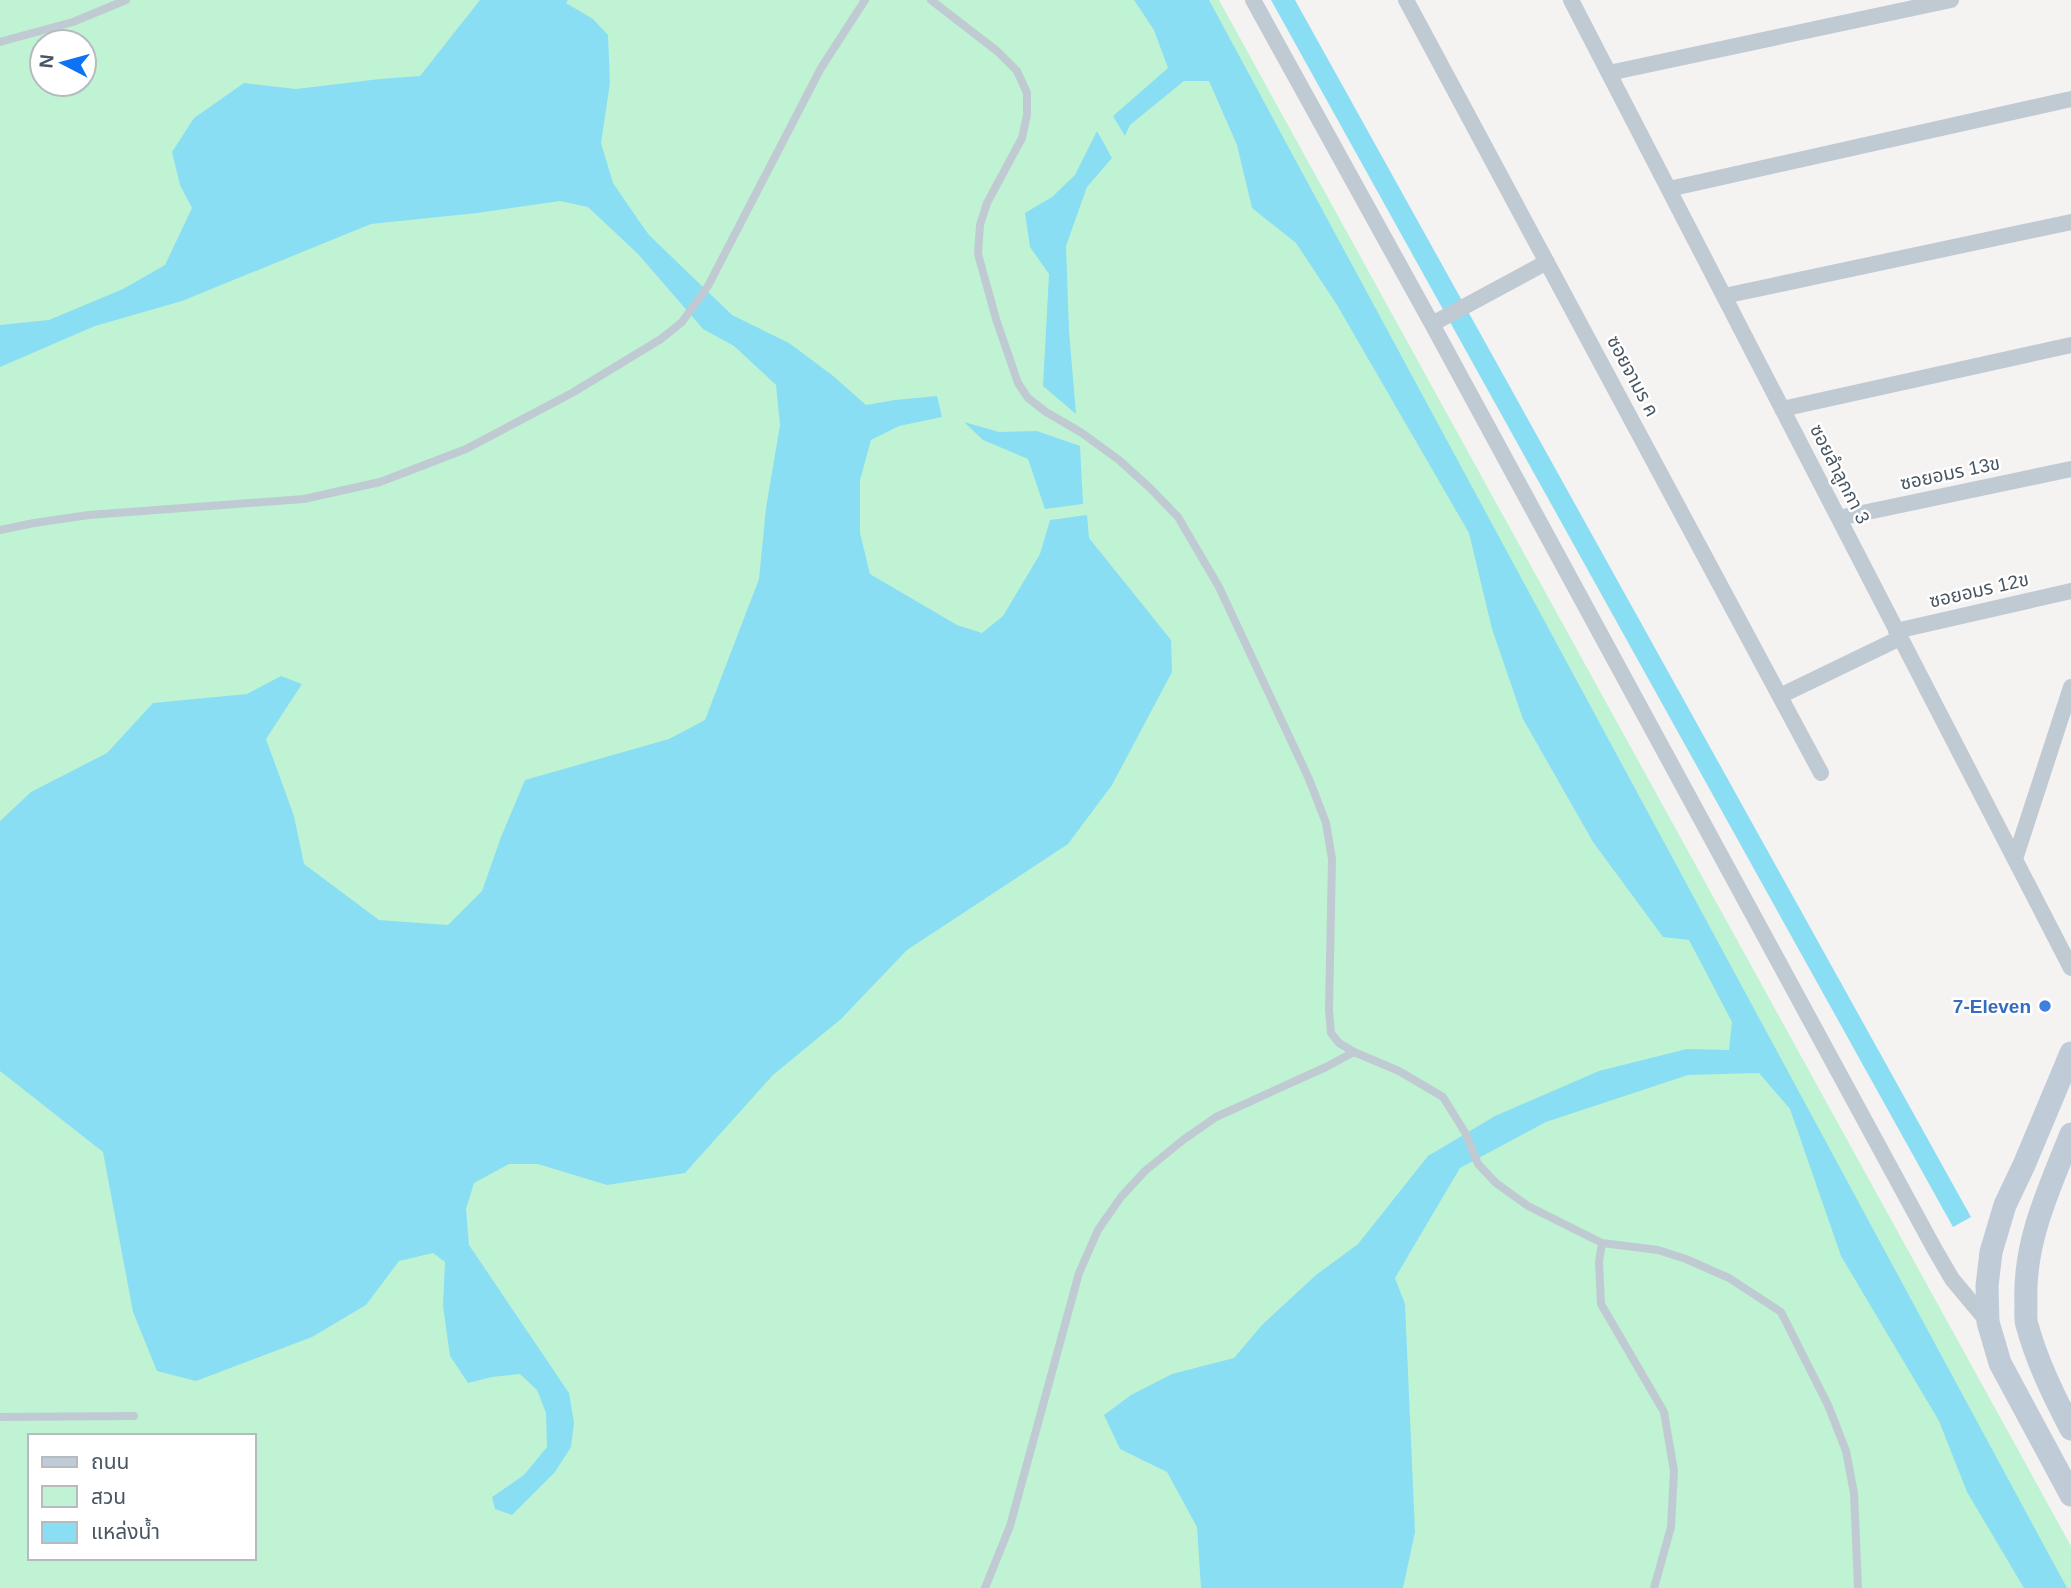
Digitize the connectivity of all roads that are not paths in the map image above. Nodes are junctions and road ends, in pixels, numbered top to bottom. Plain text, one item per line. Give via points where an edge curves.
1 (126, 0) edge
2 (865, 0) edge
3 (931, 0) edge
4 (1252, 0) edge
5 (1406, 0) edge
6 (1571, 0) edge
7 (1951, 0) edge
8 (0, 42) edge
9 (1609, 73) junction
10 (2071, 99) edge
11 (1669, 189) junction
12 (2071, 222) edge
13 (1547, 262) junction
14 (1724, 296) junction
15 (1432, 324) junction
16 (2071, 345) edge
17 (1782, 409) junction
18 (2071, 469) edge
19 (1839, 518) junction
20 (0, 530) edge
21 (2071, 591) edge
22 (1898, 634) junction
23 (2071, 687) edge
24 (1780, 696) junction
25 (1821, 773) dead end
26 (2015, 859) junction
27 (2071, 968) edge
28 (1354, 1052) junction
29 (2071, 1053) edge
30 (2071, 1134) edge
31 (1602, 1243) junction
32 (1988, 1322) junction
33 (134, 1416) dead end
34 (0, 1417) edge
35 (2071, 1429) edge
36 (2071, 1495) edge
37 (985, 1588) edge
38 (1654, 1588) edge
39 (1858, 1588) edge

1 - 8 lane via 73,22
2 - 20 lane via 821,68 708,286 682,322 661,339 466,449 380,482 304,499 89,516
3 - 28 lane via 998,51 1017,71 1027,93 1022,138 987,203 978,254 1018,383 1028,398 1119,460 1152,489 1178,517 1219,586 1326,823 1332,859 1331,1033
4 - 15 street
5 - 13 street, ซอยจามร ค
6 - 9 street, ซอยลำลูกกา 3
7 - 9 street
9 - 11 street, ซอยลำลูกกา 3
10 - 11 street
11 - 14 street, ซอยลำลูกกา 3
12 - 14 street
13 - 15 street
13 - 24 street, ซอยจามร ค
14 - 17 street, ซอยลำลูกกา 3
15 - 32 street via 1934,1248 1952,1279
16 - 17 street
17 - 19 street, ซอยลำลูกกา 3
18 - 19 street, ซอยอมร 13ข
19 - 22 street, ซอยลำลูกกา 3
21 - 22 street, ซอยอมร 12ข
22 - 24 street, ซอยอมร 12ข
22 - 26 street, ซอยลำลูกกา 3
23 - 26 street
24 - 25 street, ซอยจามร ค
26 - 27 street, ซอยลำลูกกา 3
28 - 31 lane via 1443,1097 1466,1133 1478,1164 1496,1183 1528,1206
28 - 37 lane via 1216,1117 1145,1171 1113,1208 1079,1273 1010,1526
29 - 32 main road via 2005,1206 1991,1252
30 - 35 main road via 2036,1225 2025,1281 2026,1323 2044,1377
31 - 38 lane via 1601,1304 1664,1412 1674,1471 1671,1527
31 - 39 lane via 1686,1258 1729,1278 1781,1312 1846,1451 1854,1493
32 - 36 main road via 2000,1363
33 - 34 lane

